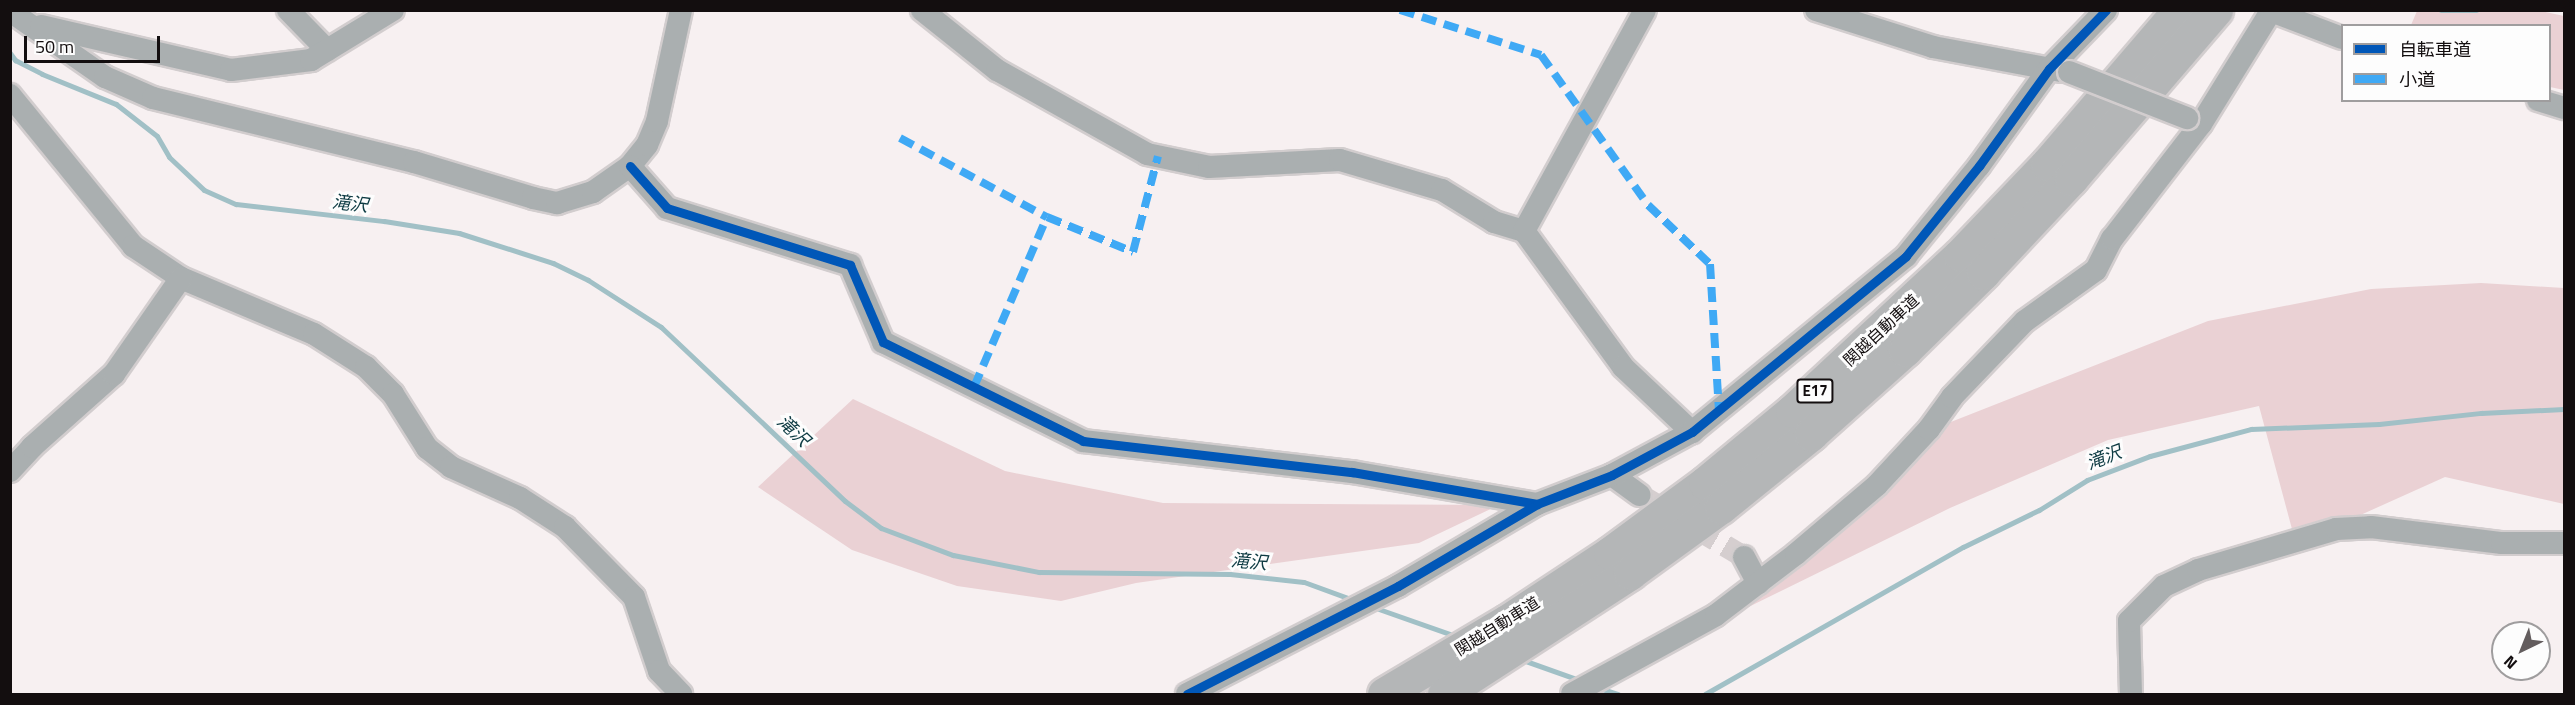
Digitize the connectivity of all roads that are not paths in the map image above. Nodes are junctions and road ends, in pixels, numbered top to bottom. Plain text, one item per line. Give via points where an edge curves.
1 (288, 10) edge
2 (393, 10) edge
3 (681, 10) edge
4 (922, 10) edge
5 (1645, 10) edge
6 (1816, 10) edge
7 (2106, 10) edge
8 (2179, 10) edge
9 (2216, 10) edge
10 (19, 17) edge
11 (2341, 37) edge
12 (327, 50) junction
13 (2059, 70) junction
14 (10, 95) edge
15 (2545, 102) edge
16 (2565, 108) edge
17 (2194, 121) junction
18 (630, 166) junction
19 (1524, 231) junction
20 (181, 278) junction
21 (1692, 432) junction
22 (10, 471) edge
23 (1612, 475) junction
24 (1640, 495) tunnel mouth
25 (1537, 504) junction
26 (2565, 543) edge
27 (1744, 557) tunnel mouth
28 (1758, 583) junction
29 (681, 694) edge
30 (1187, 694) edge
31 (1384, 694) edge
32 (1444, 694) edge
33 (1572, 694) edge
34 (2131, 694) edge

1 - 12 street
2 - 12 street
3 - 18 street via 657,121 647,145
4 - 19 street via 997,70 1147,154 1209,167 1340,160 1442,190 1494,222
5 - 19 street
6 - 13 street via 1933,46
7 - 13 street
8 - 31 highway, 関越自動車道 / E17 via 2047,164 1960,255 1792,411 1705,483 1610,553
9 - 32 highway, 関越自動車道 / E17 via 2071,179 1983,273 1811,434 1721,507 1630,573
10 - 12 street via 231,70 311,60
10 - 18 street via 105,77 153,98 414,162 532,198 557,203 576,199
11 - 17 street via 2271,11
13 - 17 street, bridge
13 - 21 street via 1906,256
14 - 20 street via 133,246
15 - 16 street
17 - 28 street via 2112,239 2096,270 2025,321 1952,397 1929,429 1877,485
18 - 25 street via 667,208 850,265 883,342 1083,441 1352,472
19 - 21 street via 1623,367
20 - 22 street via 114,374
20 - 29 street via 314,334 366,367 393,394 427,448 451,467 520,498 565,527 634,597 659,671
21 - 23 street
23 - 24 street
23 - 25 street
25 - 30 street via 1398,586
26 - 34 street via 2502,543 2371,527 2348,528 2198,570 2164,586 2129,621
27 - 28 street
28 - 33 street via 1716,615

